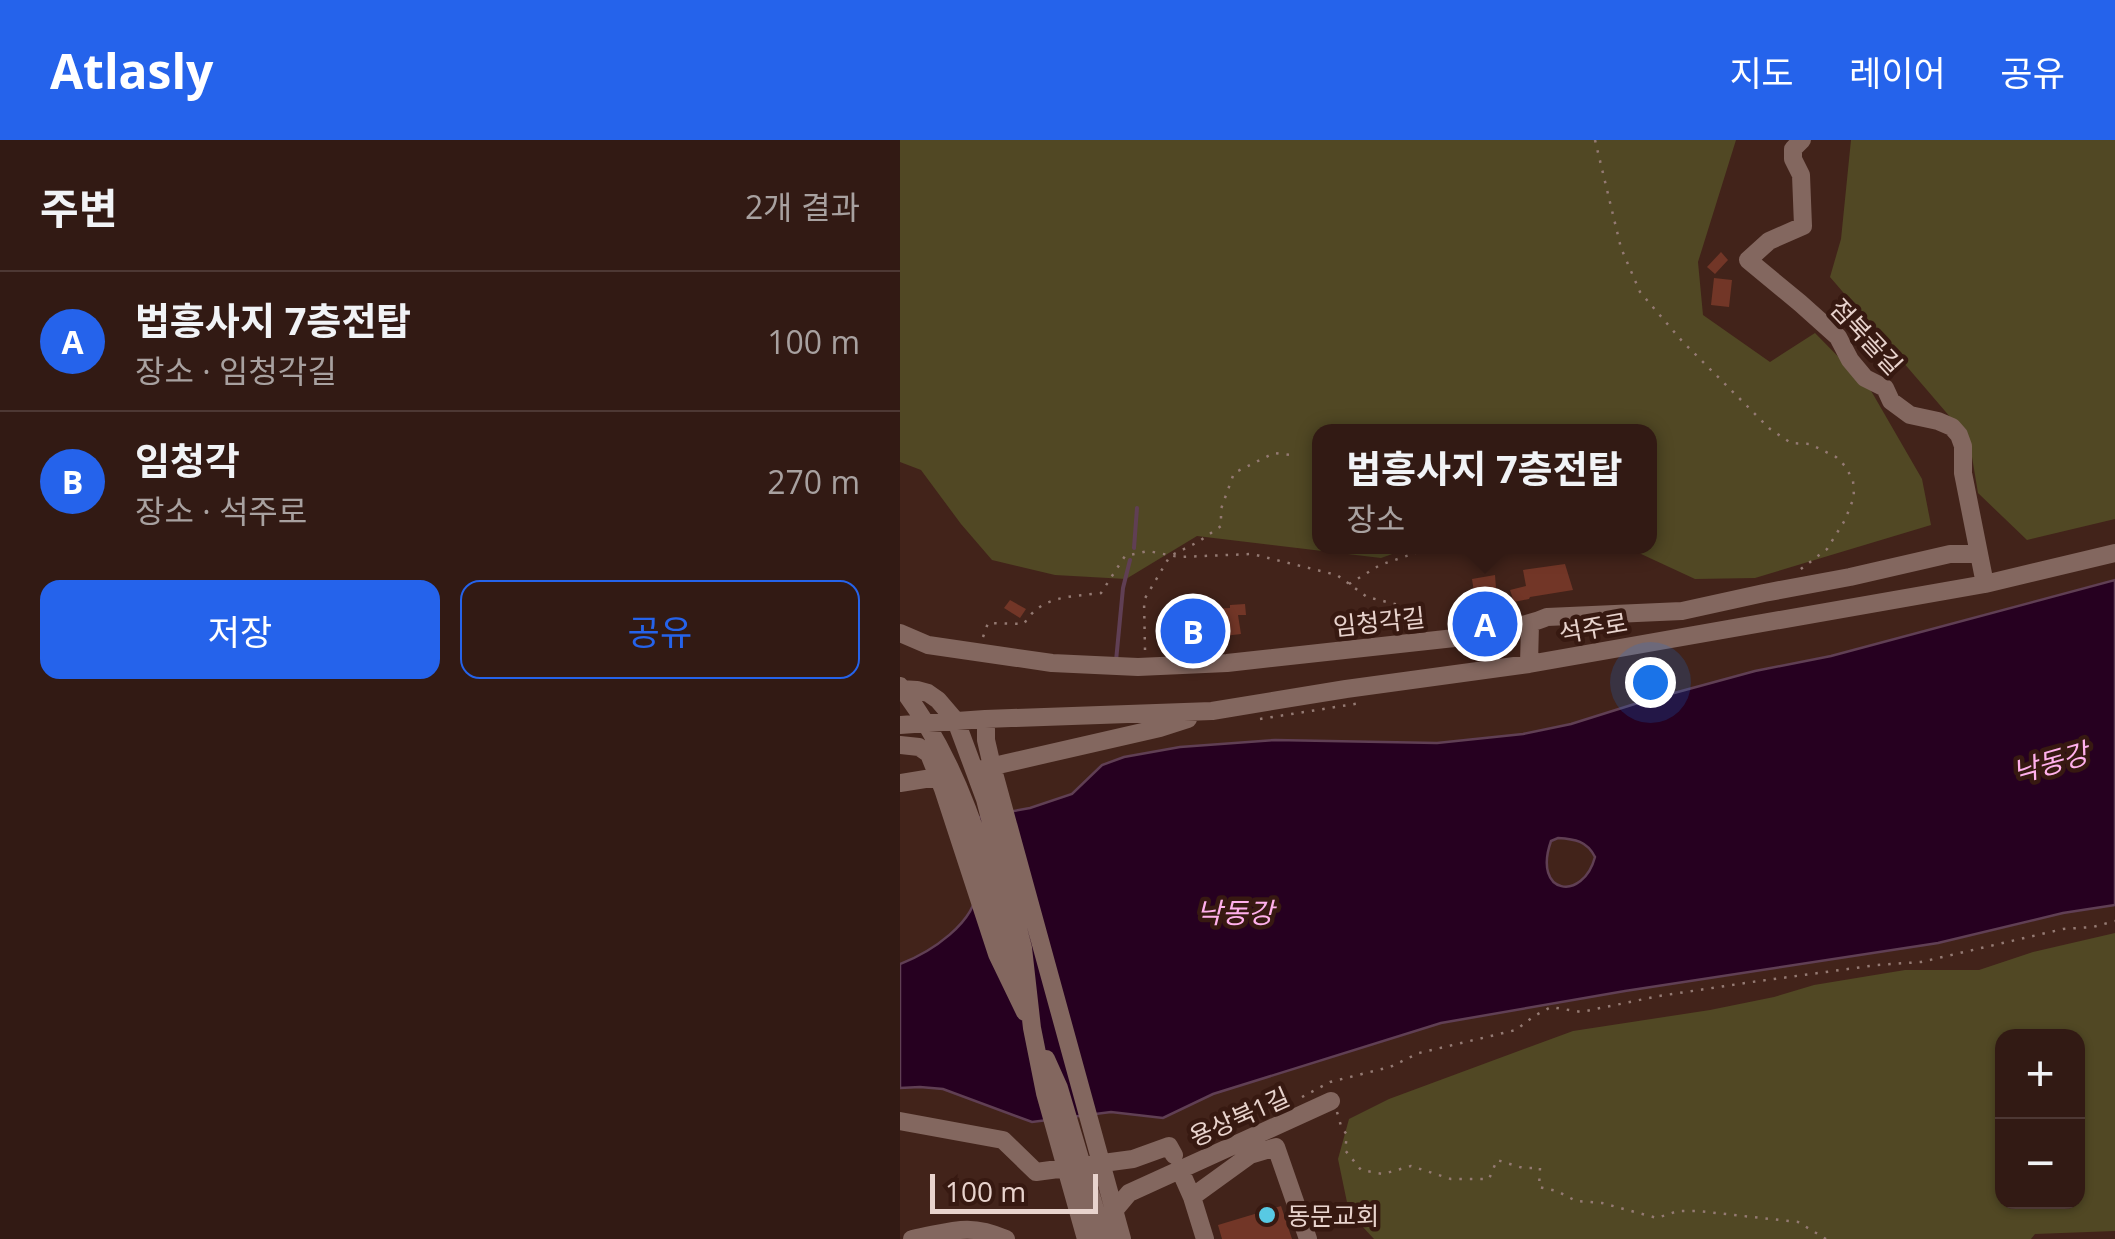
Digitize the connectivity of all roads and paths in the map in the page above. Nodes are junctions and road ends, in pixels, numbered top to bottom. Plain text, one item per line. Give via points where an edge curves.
1 (1595, 140) edge
2 (1802, 140) edge
3 (1292, 455) dead end
4 (2115, 553) edge
5 (1412, 554) edge
6 (1979, 554) junction
7 (1170, 556) junction
8 (1348, 584) junction
9 (1984, 584) junction
10 (1790, 589) junction
11 (1530, 624) junction
12 (900, 633) edge
13 (1350, 650) junction
14 (982, 653) junction
15 (1529, 664) junction
16 (1146, 666) junction
17 (900, 688) edge
18 (1212, 711) junction
19 (956, 721) junction
20 (900, 725) edge
21 (986, 734) dead end
22 (900, 737) edge
23 (900, 746) edge
24 (900, 783) edge
25 (2115, 921) edge
26 (1032, 1028) junction
27 (1331, 1101) joint
28 (1292, 1103) dead end
29 (900, 1121) edge
30 (1258, 1133) junction
31 (1250, 1155) junction
32 (1177, 1162) junction
33 (1192, 1198) junction
34 (1113, 1212) junction
35 (1080, 1218) junction
36 (912, 1239) edge
37 (1006, 1239) edge
38 (1075, 1239) edge
39 (1086, 1239) edge
40 (1104, 1239) edge
41 (1122, 1239) edge
42 (1206, 1239) edge
43 (1308, 1239) edge
44 (1826, 1239) edge

1 - 10 path via 1621,248 1640,292 1770,429 1836,457 1853,480 1845,520 1827,549 1795,574
2 - 6 street, 점북골길 via 1793,150 1803,226 1769,240 1748,260 1838,337 1850,360 1891,401 1959,435
3 - 7 path via 1274,453 1234,474 1221,526
4 - 9 street, 석주로
5 - 8 path
6 - 9 street, 점북골길
6 - 10 street, 임청각길 via 1950,554
7 - 8 path via 1252,554 1336,575
7 - 14 path via 1125,556 1101,593 1056,598 1024,624 988,623
7 - 16 path via 1144,600
8 - 13 path via 1403,611 1348,634
9 - 15 street, 석주로
10 - 11 street, 임청각길 via 1682,611 1547,616
11 - 13 street, 임청각길
11 - 15 street
12 - 14 street, 임청각길 via 928,645
13 - 16 street, 임청각길
14 - 16 street, 임청각길
15 - 18 street, 석주로
17 - 19 street via 928,693
17 - 26 street via 956,778
18 - 19 street, 석주로
18 - 24 street
19 - 20 street
19 - 22 street
19 - 26 street via 985,799 1023,948
21 - 34 street
23 - 26 street via 929,754 997,954
25 - 28 path via 1920,962 1581,1012 1551,1007 1516,1030 1330,1082
26 - 35 street
26 - 40 street via 1059,1088
27 - 30 street, 용상북1길
27 - 44 path via 1347,1135 1346,1150 1361,1170 1383,1174 1411,1166 1451,1178 1489,1179 1497,1160 1540,1168 1539,1187 1576,1201 1658,1218 1678,1210 1776,1218
29 - 32 street via 1003,1140 1036,1172 1134,1159 1169,1146
30 - 31 street
30 - 32 street, 용상북1길
31 - 33 street
31 - 43 street via 1276,1147
32 - 33 street, 용상북1길
32 - 34 street
33 - 42 street, 용상북1길
34 - 41 street
35 - 38 street
35 - 39 street
36 - 37 street via 970,1228

